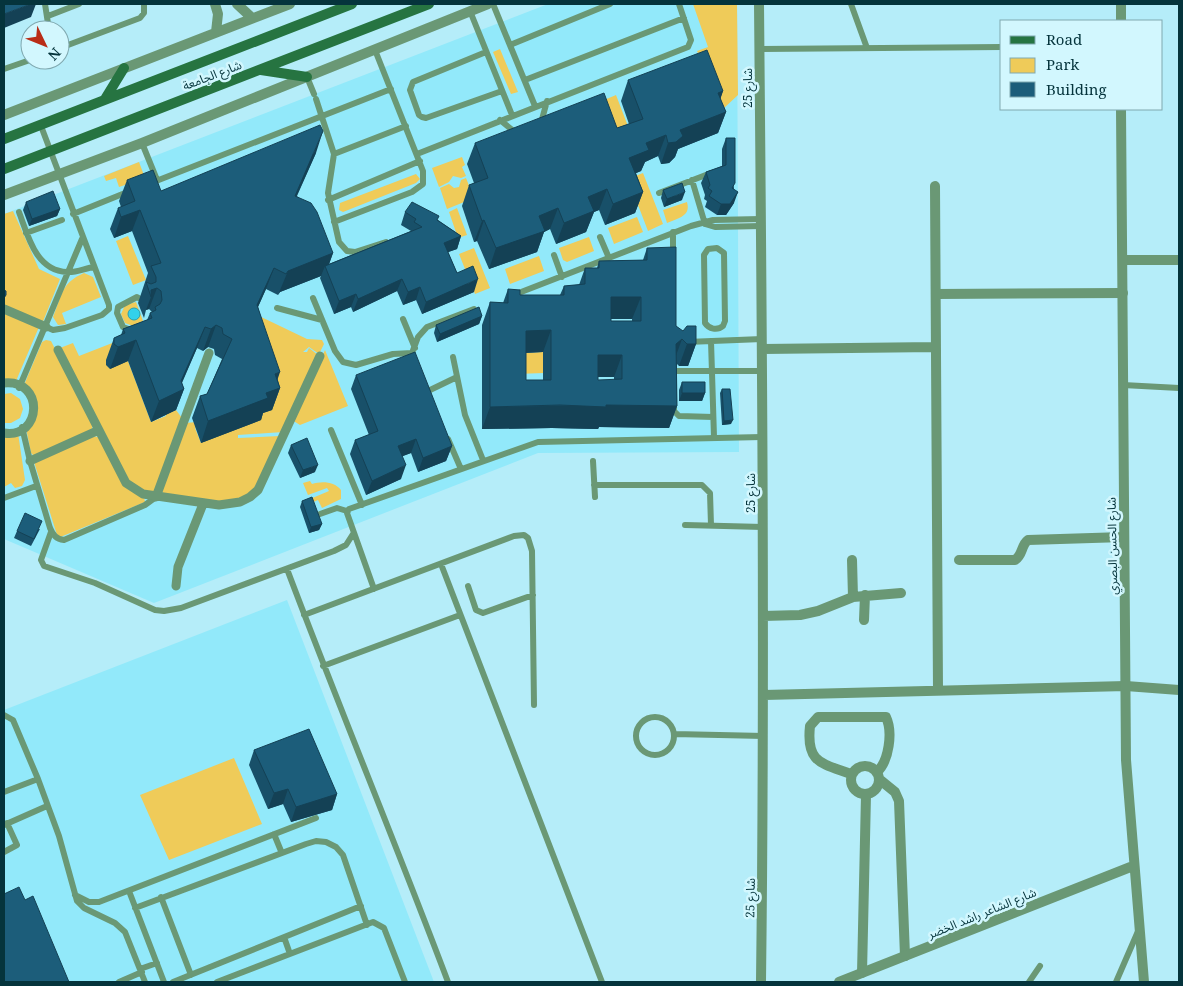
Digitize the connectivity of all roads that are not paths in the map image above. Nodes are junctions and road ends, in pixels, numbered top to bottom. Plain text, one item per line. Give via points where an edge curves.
1 (45, 4) edge
2 (79, 4) edge
3 (144, 4) edge
4 (215, 4) edge
5 (238, 4) edge
6 (290, 4) edge
7 (352, 4) edge
8 (429, 4) edge
9 (488, 4) edge
10 (493, 4) edge
11 (610, 4) edge
12 (679, 4) edge
13 (759, 4) edge
14 (851, 4) edge
15 (1121, 4) edge
16 (270, 7) edge
17 (470, 11) junction
18 (48, 16) junction
19 (250, 18) junction
20 (684, 18) junction
21 (48, 20) edge
22 (1121, 20) edge
23 (216, 32) junction
24 (70, 44) edge
25 (510, 45) junction
26 (1000, 47) edge
27 (867, 48) junction
28 (759, 49) junction
29 (375, 50) junction
30 (486, 52) junction
31 (20, 63) edge
32 (124, 68) junction
33 (4, 69) edge
34 (260, 70) junction
35 (307, 77) junction
36 (525, 80) junction
37 (391, 89) junction
38 (502, 91) junction
39 (105, 100) junction
40 (547, 101) junction
41 (535, 106) junction
42 (1121, 110) edge
43 (4, 115) edge
44 (512, 115) junction
45 (322, 116) junction
46 (500, 120) junction
47 (41, 126) junction
48 (406, 126) junction
49 (536, 127) edge
50 (527, 130) edge
51 (7, 136) edge
52 (142, 143) junction
53 (50, 151) junction
54 (334, 154) junction
55 (418, 158) junction
56 (4, 169) edge
57 (717, 171) edge
58 (59, 173) junction
59 (157, 180) junction
60 (692, 180) junction
61 (935, 186) dead end
62 (659, 192) dead end
63 (4, 195) edge
64 (328, 200) junction
65 (19, 212) dead end
66 (73, 214) junction
67 (62, 220) dead end
68 (334, 222) junction
69 (761, 222) junction
70 (705, 224) junction
71 (673, 232) junction
72 (26, 233) junction
73 (600, 237) dead end
74 (396, 238) edge
75 (82, 239) junction
76 (554, 255) dead end
77 (609, 258) junction
78 (1123, 260) junction
79 (1179, 260) edge
80 (674, 262) edge
81 (94, 267) junction
82 (67, 272) junction
83 (562, 277) junction
84 (516, 294) edge
85 (936, 294) junction
86 (1123, 294) junction
87 (313, 298) dead end
88 (144, 301) dead end
89 (276, 308) dead end
90 (4, 309) edge
91 (109, 309) junction
92 (474, 309) edge
93 (117, 310) junction
94 (402, 318) dead end
95 (322, 320) junction
96 (139, 326) edge
97 (46, 327) junction
98 (715, 329) junction
99 (713, 341) junction
100 (683, 342) edge
101 (762, 344) junction
102 (936, 348) junction
103 (58, 350) dead end
104 (413, 351) junction
105 (208, 353) dead end
106 (320, 356) dead end
107 (453, 357) dead end
108 (415, 360) edge
109 (712, 371) junction
110 (763, 371) junction
111 (457, 377) junction
112 (674, 380) edge
113 (425, 383) edge
114 (4, 385) edge
115 (1123, 385) junction
116 (20, 386) junction
117 (1179, 388) edge
118 (428, 391) junction
119 (674, 398) edge
120 (432, 399) edge
121 (713, 418) junction
122 (22, 428) junction
123 (99, 430) junction
124 (331, 430) dead end
125 (4, 432) edge
126 (446, 434) edge
127 (714, 437) junction
128 (762, 437) junction
129 (484, 460) junction
130 (30, 461) junction
131 (593, 461) dead end
132 (461, 469) junction
133 (594, 485) junction
134 (36, 486) junction
135 (156, 496) junction
136 (594, 497) dead end
137 (4, 498) edge
138 (203, 504) junction
139 (362, 505) junction
140 (347, 511) junction
141 (320, 514) edge
142 (685, 525) dead end
143 (711, 525) junction
144 (763, 528) junction
145 (51, 532) junction
146 (353, 534) junction
147 (1124, 537) junction
148 (852, 560) dead end
149 (959, 560) dead end
150 (441, 564) junction
151 (287, 569) junction
152 (176, 586) dead end
153 (468, 586) dead end
154 (374, 589) junction
155 (901, 593) dead end
156 (533, 595) junction
157 (865, 595) junction
158 (853, 597) junction
159 (460, 615) junction
160 (304, 616) junction
161 (763, 616) junction
162 (864, 620) dead end
163 (323, 666) junction
164 (1126, 686) junction
165 (938, 690) junction
166 (1179, 690) edge
167 (764, 695) junction
168 (534, 705) dead end
169 (4, 715) edge
170 (674, 734) junction
171 (764, 736) junction
172 (851, 774) junction
173 (878, 775) junction
174 (38, 780) junction
175 (4, 792) edge
176 (866, 795) junction
177 (47, 806) junction
178 (316, 818) dead end
179 (5, 824) edge
180 (274, 834) junction
181 (281, 851) junction
182 (4, 852) edge
183 (1133, 866) junction
184 (128, 891) junction
185 (75, 895) junction
186 (162, 897) junction
187 (361, 906) junction
188 (135, 908) junction
189 (367, 924) junction
190 (1139, 928) junction
191 (284, 937) junction
192 (290, 954) junction
193 (905, 956) junction
194 (157, 963) junction
195 (1040, 966) dead end
196 (141, 971) junction
197 (862, 973) junction
198 (191, 975) junction
199 (843, 981) edge
200 (119, 982) edge
201 (145, 982) edge
202 (164, 982) edge
203 (173, 982) edge
204 (216, 982) edge
205 (405, 982) edge
206 (448, 982) edge
207 (602, 982) edge
208 (761, 982) edge
209 (1029, 982) edge
210 (1116, 982) edge
211 (1144, 982) edge

1 - 18 lane
2 - 18 lane
3 - 24 lane via 144,14 140,18
4 - 23 street via 218,14
5 - 19 street
6 - 16 street
7 - 39 main road, شارع الجامعة
8 - 34 main road, شارع الجامعة
9 - 17 street
10 - 25 lane
11 - 25 lane
12 - 20 lane
13 - 28 street, شارع 25
14 - 27 lane
15 - 22 street
16 - 19 street
17 - 29 street
17 - 30 lane
18 - 21 lane
19 - 23 street
20 - 36 lane
20 - 40 lane via 691,40 688,47
23 - 32 street
25 - 36 lane
26 - 27 lane
27 - 28 lane
28 - 69 street, شارع 25
29 - 35 street
29 - 37 lane
30 - 38 lane
30 - 38 lane via 413,82 410,90 417,111 426,118
31 - 33 lane
32 - 39 main road
32 - 43 street
34 - 35 main road
34 - 53 main road, شارع الجامعة
35 - 45 lane
35 - 52 street
36 - 41 lane
37 - 45 lane
37 - 48 lane
38 - 44 lane
39 - 47 main road, شارع الجامعة
40 - 41 lane
40 - 49 lane via 542,122
41 - 44 lane
42 - 78 street, شارع الحسن البصري
44 - 46 lane
45 - 54 lane
45 - 59 lane
46 - 50 lane via 513,133
46 - 55 lane
47 - 51 main road, شارع الجامعة
47 - 53 lane
48 - 54 lane
48 - 55 lane
52 - 58 street
52 - 59 lane
53 - 56 main road, شارع الجامعة
53 - 58 lane
54 - 64 lane
55 - 64 lane
55 - 68 lane via 424,177 419,189
57 - 60 lane
58 - 63 street
58 - 66 lane
59 - 66 lane
60 - 62 lane
60 - 70 lane
61 - 85 street
64 - 68 lane
65 - 72 lane
66 - 75 lane
67 - 72 lane
68 - 74 lane via 339,242 347,250 355,252
69 - 70 lane via 715,227
69 - 101 street, شارع 25
70 - 71 lane
71 - 77 lane
71 - 80 lane
72 - 82 lane via 43,263
73 - 77 lane
75 - 81 lane
75 - 82 lane
76 - 83 lane
77 - 83 lane
78 - 79 street
78 - 86 street, شارع الحسن البصري
81 - 82 lane
81 - 91 lane
82 - 97 lane
83 - 84 lane
85 - 86 street
85 - 102 street
86 - 115 street, شارع الحسن البصري
87 - 95 lane
88 - 93 lane via 137,297 120,305
89 - 95 lane
90 - 97 street
91 - 93 lane
91 - 97 lane via 102,316 65,328 54,330
92 - 104 lane via 427,327 418,337
93 - 96 lane via 125,329
94 - 104 lane
95 - 104 lane via 338,357 350,365
97 - 116 lane
98 - 98 lane via 723,326 725,321 724,253 717,248 708,248 704,254 705,323
98 - 99 lane
99 - 100 lane
99 - 101 lane
99 - 109 lane
101 - 102 street
101 - 110 street, شارع 25
102 - 165 street
103 - 123 street
104 - 108 lane
105 - 135 street
106 - 138 street via 258,490 240,502
107 - 111 lane
109 - 110 lane
109 - 112 lane via 674,369
109 - 121 lane
110 - 128 street, شارع 25
111 - 118 lane
111 - 129 lane via 465,415
113 - 118 lane
114 - 116 street
115 - 117 lane
115 - 147 street, شارع الحسن البصري
116 - 122 street via 34,403 32,418
118 - 120 lane
119 - 121 lane via 674,411 680,416
121 - 127 lane
122 - 125 street via 16,433
122 - 130 lane
123 - 130 street
123 - 135 street via 126,483 143,494
124 - 139 lane
126 - 132 lane
127 - 128 lane
127 - 129 lane via 538,442
128 - 144 street, شارع 25
129 - 132 lane
130 - 134 lane
131 - 133 lane
132 - 139 lane
133 - 136 lane
133 - 143 lane via 702,485 710,493
134 - 137 lane
134 - 145 lane
135 - 138 street
135 - 145 lane via 145,505 64,540
138 - 152 street via 178,568
139 - 140 lane
140 - 141 lane via 337,508
140 - 146 lane
142 - 143 lane
143 - 144 lane
144 - 161 street, شارع 25
145 - 151 lane via 41,560 44,566 88,580 155,610 181,608
146 - 151 lane via 340,549
146 - 154 lane
147 - 149 street via 1028,540 1015,560
147 - 164 street, شارع الحسن البصري
148 - 158 street
150 - 154 lane
150 - 156 lane via 519,534 531,543
150 - 159 lane
151 - 160 lane
153 - 156 lane via 476,610 483,613
154 - 160 lane
155 - 157 street
156 - 168 lane
157 - 158 street
157 - 162 street
158 - 161 street via 809,613
159 - 163 lane
159 - 207 lane
160 - 163 lane
161 - 167 street, شارع 25
163 - 206 lane via 404,863
164 - 165 street
164 - 166 street
164 - 183 street, شارع الحسن البصري via 1126,760
165 - 167 street
167 - 171 street, شارع 25
169 - 174 lane via 13,720
170 - 170 lane via 670,724 655,717 640,725 636,736 643,751 659,755 672,745
170 - 171 lane
171 - 208 street, شارع 25
172 - 173 street via 863,766 871,767
172 - 173 street via 813,757 810,726 818,717 886,717 888,754
172 - 176 street via 853,789
173 - 176 street via 878,786
173 - 193 street via 895,792 900,806
174 - 175 lane
174 - 177 lane
176 - 197 street
177 - 179 lane
177 - 185 lane
178 - 180 lane
179 - 182 lane via 17,845
180 - 181 lane
180 - 184 lane
181 - 186 lane
181 - 187 lane via 316,841 336,847 346,862
183 - 190 street, شارع الحسن البصري
183 - 193 street, شارع الشاعر راشد الخضر
184 - 185 lane via 94,903
184 - 188 lane
185 - 196 lane via 84,908 120,927
186 - 188 lane
186 - 198 lane
187 - 189 lane
187 - 191 lane
188 - 194 lane
189 - 192 lane
189 - 205 lane via 373,922 384,928
190 - 210 lane
190 - 211 street, شارع الحسن البصري
191 - 192 lane
191 - 198 lane
192 - 204 lane
193 - 197 street, شارع الشاعر راشد الخضر
194 - 196 lane
194 - 202 lane
195 - 209 lane
196 - 200 lane
196 - 201 lane
197 - 199 street, شارع الشاعر راشد الخضر
198 - 203 lane

